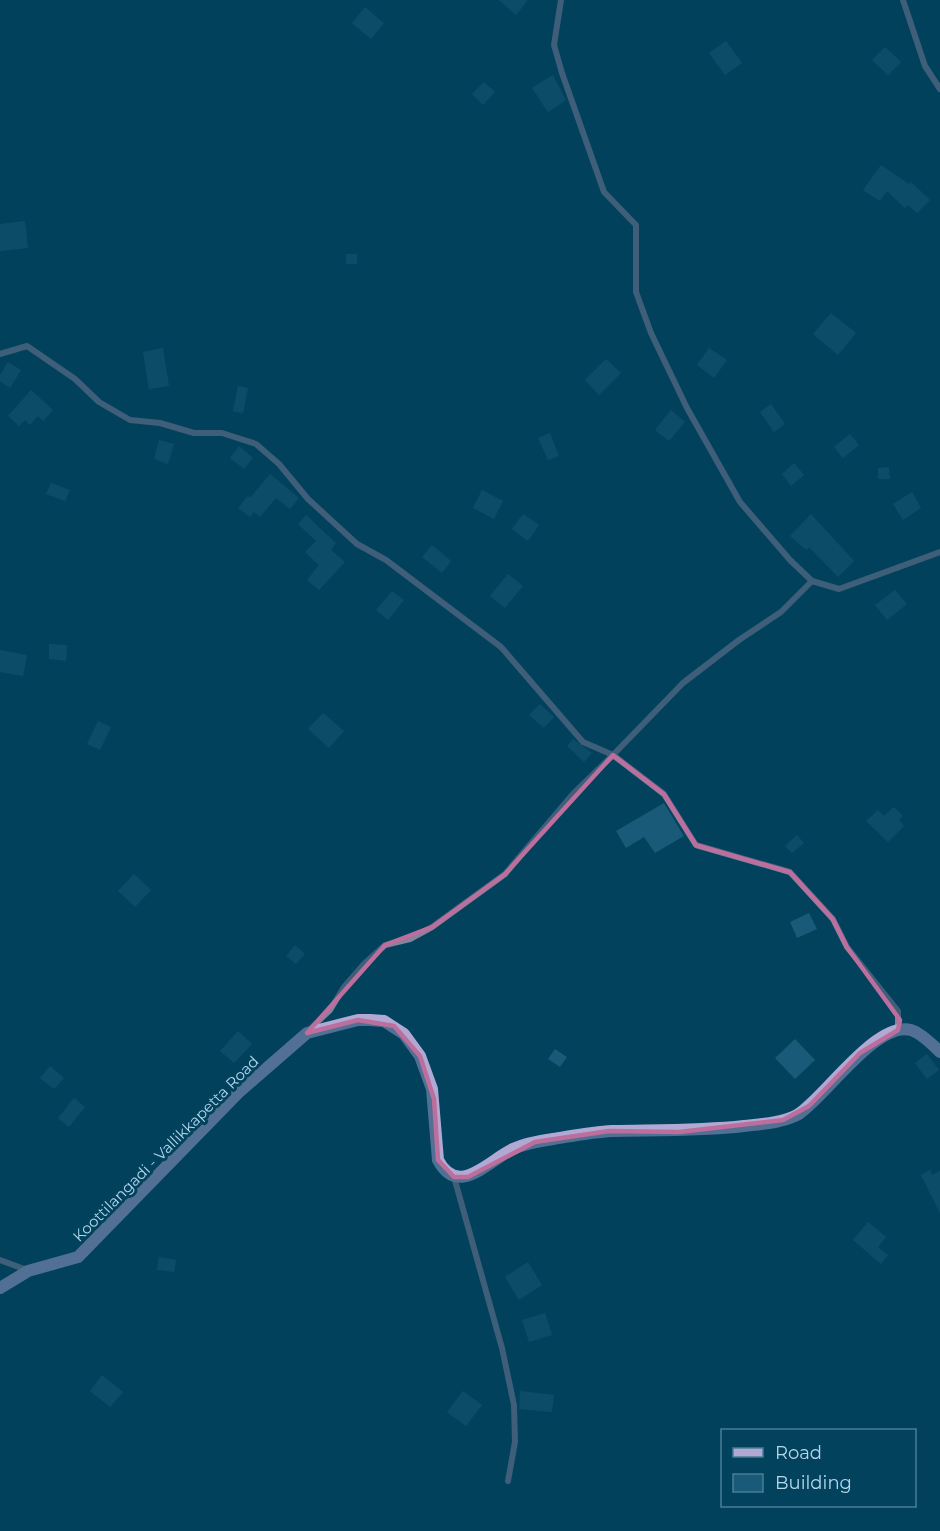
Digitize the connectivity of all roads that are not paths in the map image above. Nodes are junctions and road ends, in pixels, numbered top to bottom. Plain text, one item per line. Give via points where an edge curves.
1 (561, 0) edge
2 (903, 0) edge
3 (940, 89) edge
4 (0, 354) edge
5 (940, 552) edge
6 (812, 581) junction
7 (614, 755) junction
8 (898, 1030) junction
9 (307, 1033) junction
10 (940, 1052) edge
11 (454, 1178) junction
12 (0, 1260) edge
13 (28, 1270) junction
14 (0, 1288) edge
15 (508, 1481) dead end

1 - 6 street via 554,45 604,192 636,225 636,292 651,333 687,408 740,502
2 - 3 street via 925,66
4 - 7 street via 27,346 75,379 99,402 130,420 160,423 194,433 222,433 256,444 357,544 386,560 501,647 583,742
5 - 6 street via 839,589
6 - 7 street via 781,612 682,684
7 - 8 street via 664,794 696,845 789,872 833,919 847,947 898,1011
7 - 9 street via 573,794 505,874 432,927 410,939 385,945 364,964 330,1010
8 - 10 main road via 911,1030
8 - 11 main road via 860,1053 809,1106 783,1120 679,1132 609,1131 535,1142 514,1149 468,1177
9 - 11 main road, Koottilangadi - Vallikkapetta Road via 370,1020 384,1021 404,1034 420,1056 432,1089 438,1160
9 - 13 main road, Koottilangadi - Vallikkapetta Road via 238,1093 78,1257
11 - 15 street via 514,1405 515,1442
12 - 13 street
13 - 14 main road, Koottilangadi - Vallikkapetta Road

